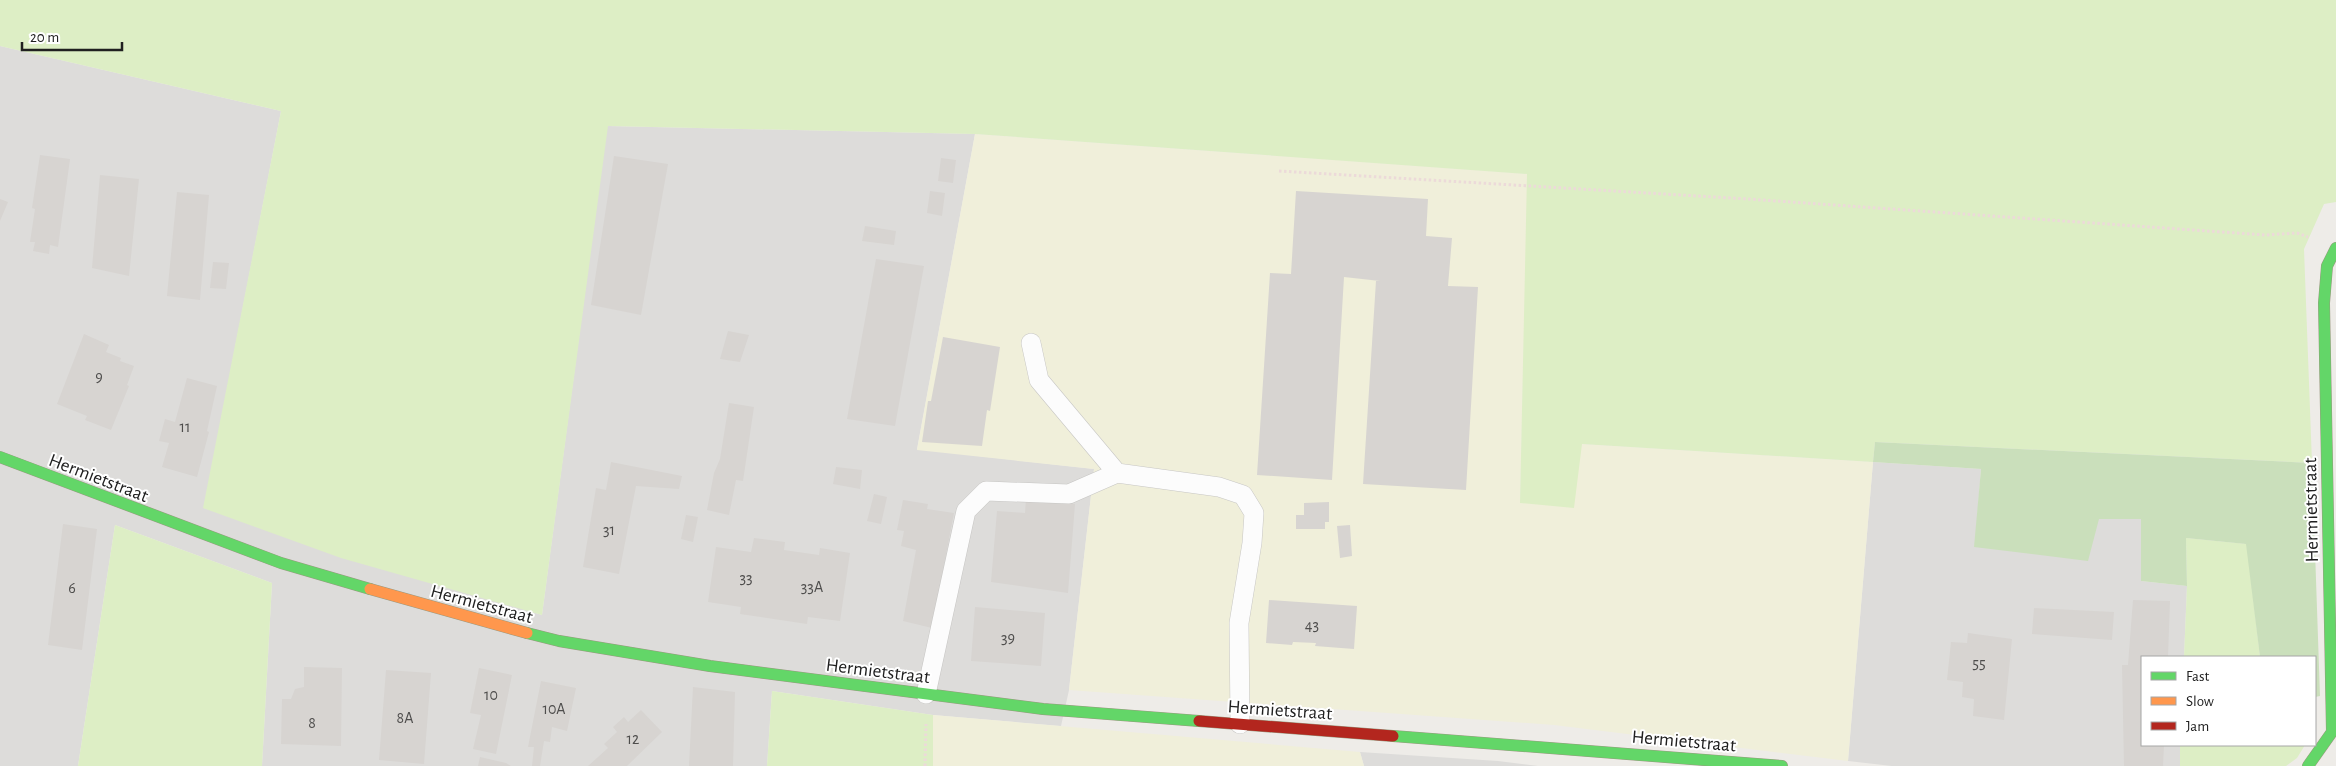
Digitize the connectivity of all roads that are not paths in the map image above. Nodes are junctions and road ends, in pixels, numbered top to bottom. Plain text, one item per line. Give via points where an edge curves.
1 (2336, 248) edge
2 (1031, 343) dead end
3 (0, 457) edge
4 (1117, 473) junction
5 (926, 694) junction
6 (1240, 724) junction
7 (1782, 766) edge
8 (2308, 766) edge

1 - 8 street, Hermietstraat via 2327,266 2324,303 2332,732
2 - 4 lane via 1039,380
3 - 5 street, Hermietstraat via 281,563 475,620 558,641 710,666
4 - 5 lane via 1069,494 986,491 966,511
4 - 6 lane via 1219,487 1243,495 1254,513 1239,623
5 - 6 street, Hermietstraat via 1044,709
6 - 7 street, Hermietstraat

